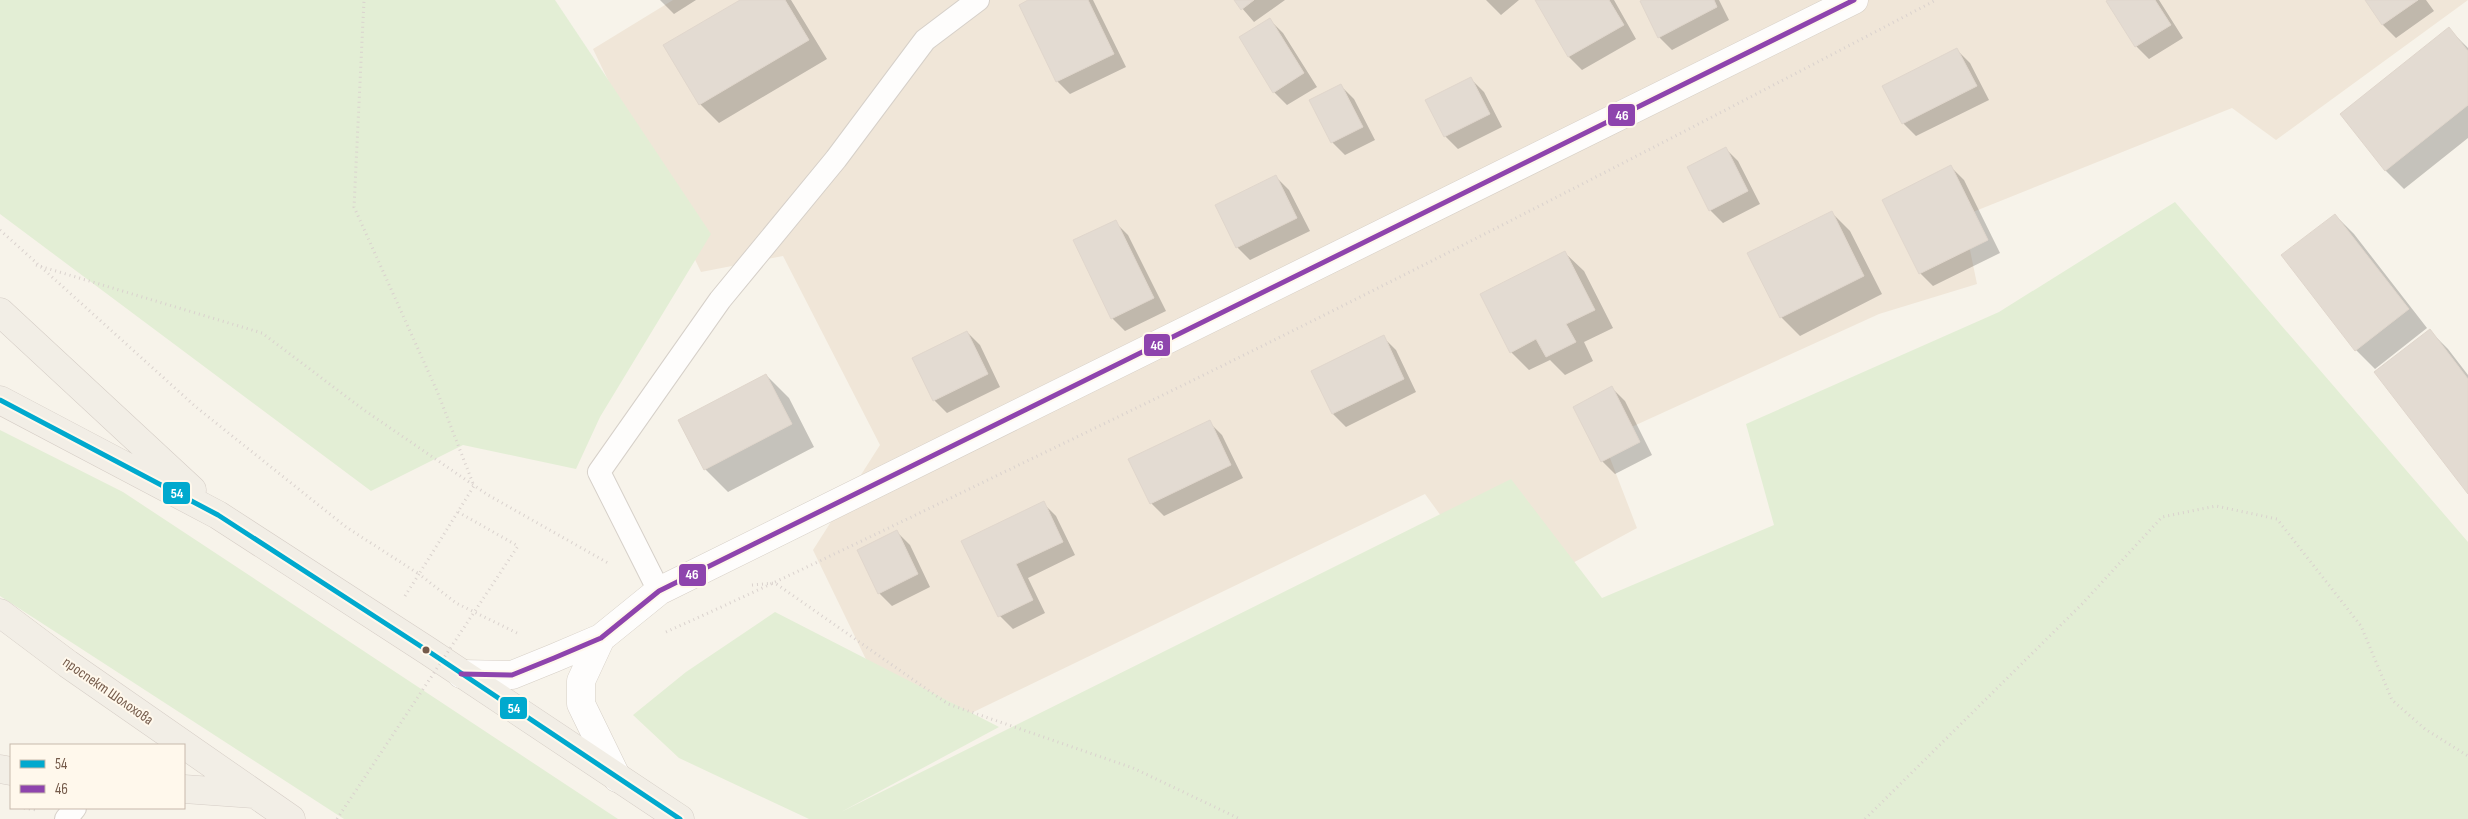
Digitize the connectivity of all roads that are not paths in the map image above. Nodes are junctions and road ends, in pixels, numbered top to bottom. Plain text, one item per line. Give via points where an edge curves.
1 (978, 0) edge
2 (1854, 0) edge
3 (0, 312) edge
4 (0, 400) edge
5 (218, 515) junction
6 (659, 591) junction
7 (0, 613) edge
8 (601, 638) junction
9 (461, 674) junction
10 (184, 744) edge
11 (185, 745) edge
12 (617, 778) junction
13 (185, 789) edge
14 (254, 794) junction
15 (74, 809) edge
16 (66, 819) edge
17 (290, 819) edge
18 (680, 819) edge

1 - 6 lane via 925,40 836,159 720,300 599,472
2 - 6 street
3 - 5 main road
4 - 5 main road
5 - 9 main road
6 - 8 street
7 - 10 main road, проспект Шолохова
8 - 9 street via 512,675
8 - 12 street via 581,681 582,704
9 - 12 main road
11 - 14 main road, проспект Шолохова
12 - 18 main road
13 - 14 main road
14 - 17 main road, проспект Шолохова
15 - 16 lane

